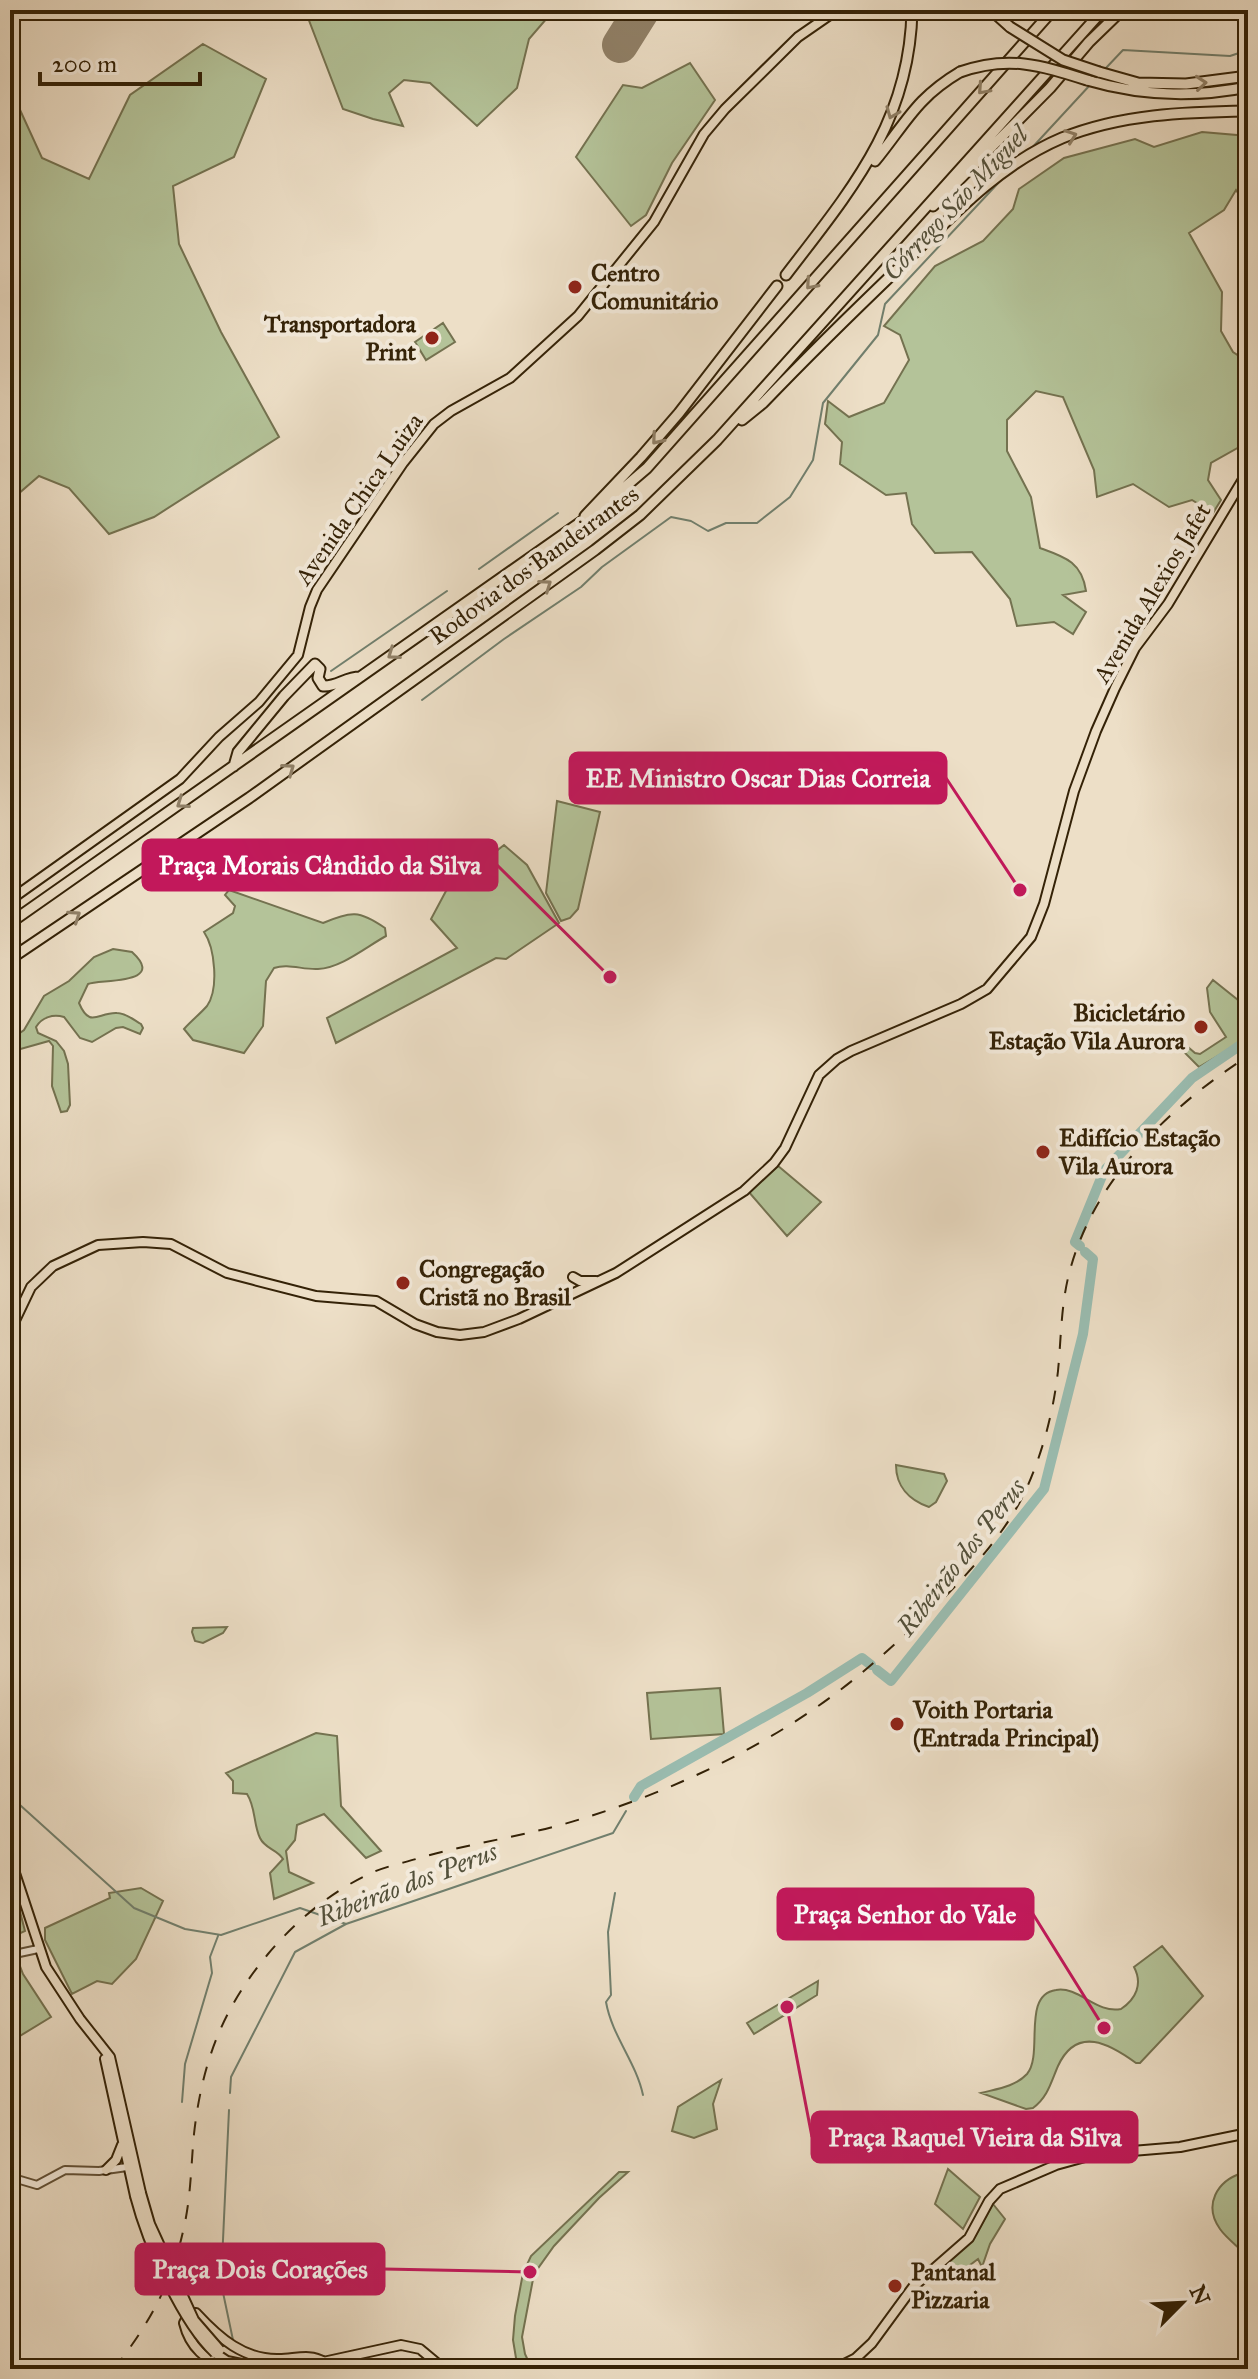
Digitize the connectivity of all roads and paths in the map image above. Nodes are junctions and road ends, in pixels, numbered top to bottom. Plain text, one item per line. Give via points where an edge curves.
1 (837, 10) edge
2 (912, 10) edge
3 (991, 10) edge
4 (1053, 10) edge
5 (1103, 10) edge
6 (1122, 10) edge
7 (1248, 76) edge
8 (1248, 87) edge
9 (1248, 111) edge
10 (862, 172) junction
11 (883, 252) junction
12 (786, 275) dead end
13 (777, 286) dead end
14 (717, 440) junction
15 (1248, 471) edge
16 (578, 525) junction
17 (360, 677) junction
18 (234, 766) junction
19 (10, 900) edge
20 (10, 923) edge
21 (10, 959) edge
22 (573, 1277) dead end
23 (601, 1281) junction
24 (10, 1331) edge
25 (10, 1858) edge
26 (38, 1949) junction
27 (10, 1955) edge
28 (103, 2051) junction
29 (1248, 2133) edge
30 (122, 2145) junction
31 (127, 2167) junction
32 (106, 2170) junction
33 (10, 2177) edge
34 (138, 2194) junction
35 (324, 2364) edge
36 (232, 2366) edge
37 (267, 2369) edge
38 (291, 2369) edge
39 (444, 2369) edge
40 (834, 2369) edge

1 - 19 main road, Avenida Chica Luiza via 776,57 707,130 654,222 578,316 510,378 434,424 317,590 298,655 259,702 180,779
2 -> 10 highway via 902,88
3 -> 7 highway, bridge via 1063,60 1138,83 1186,84
4 -> 16 highway, Rodovia dos Bandeirantes via 675,439
5 - 11 highway, Rodovia dos Bandeirantes
6 - 11 highway
8 - 10 highway, bridge via 1181,95 1138,92 1042,66 996,63 960,72 931,91
14 -> 9 highway via 763,403 1004,170 1062,139 1136,117
10 - 12 highway
11 - 14 highway, Rodovia dos Bandeirantes
13 -> 16 highway via 679,413
21 -> 14 highway, Rodovia dos Bandeirantes via 249,798 595,550 640,515
15 - 23 main road, Avenida Alexios Jafet via 1115,688 1074,791 1036,926 996,981 961,1004 837,1059 819,1075 785,1148 757,1179
16 -> 17 highway, Rodovia dos Bandeirantes
17 - 18 highway, Rodovia dos Bandeirantes
17 - 18 highway via 323,686 315,664 238,752
18 -> 20 highway, Rodovia dos Bandeirantes
22 - 23 main road
23 - 24 main road, Avenida Alexios Jafet via 492,1329 449,1334 415,1324 376,1301 316,1296 227,1273 171,1244 114,1243 98,1245 43,1273
25 - 26 main road
26 - 27 street
26 - 28 main road via 53,1980
28 - 30 main road
28 - 34 main road via 110,2057
29 - 40 main road via 1180,2147 1096,2154 1009,2184 995,2193 960,2248 913,2287 872,2343
30 - 31 main road
30 - 32 main road
31 - 32 street
31 - 34 main road
32 - 33 street via 65,2170 37,2185
34 - 36 main road, bridge via 143,2226 182,2309 200,2339
35 - 36 main road via 312,2357 271,2358 233,2348 196,2313 189,2314 184,2323 195,2348 209,2361
35 - 38 main road
35 - 39 main road via 401,2345 420,2349
36 - 37 main road

